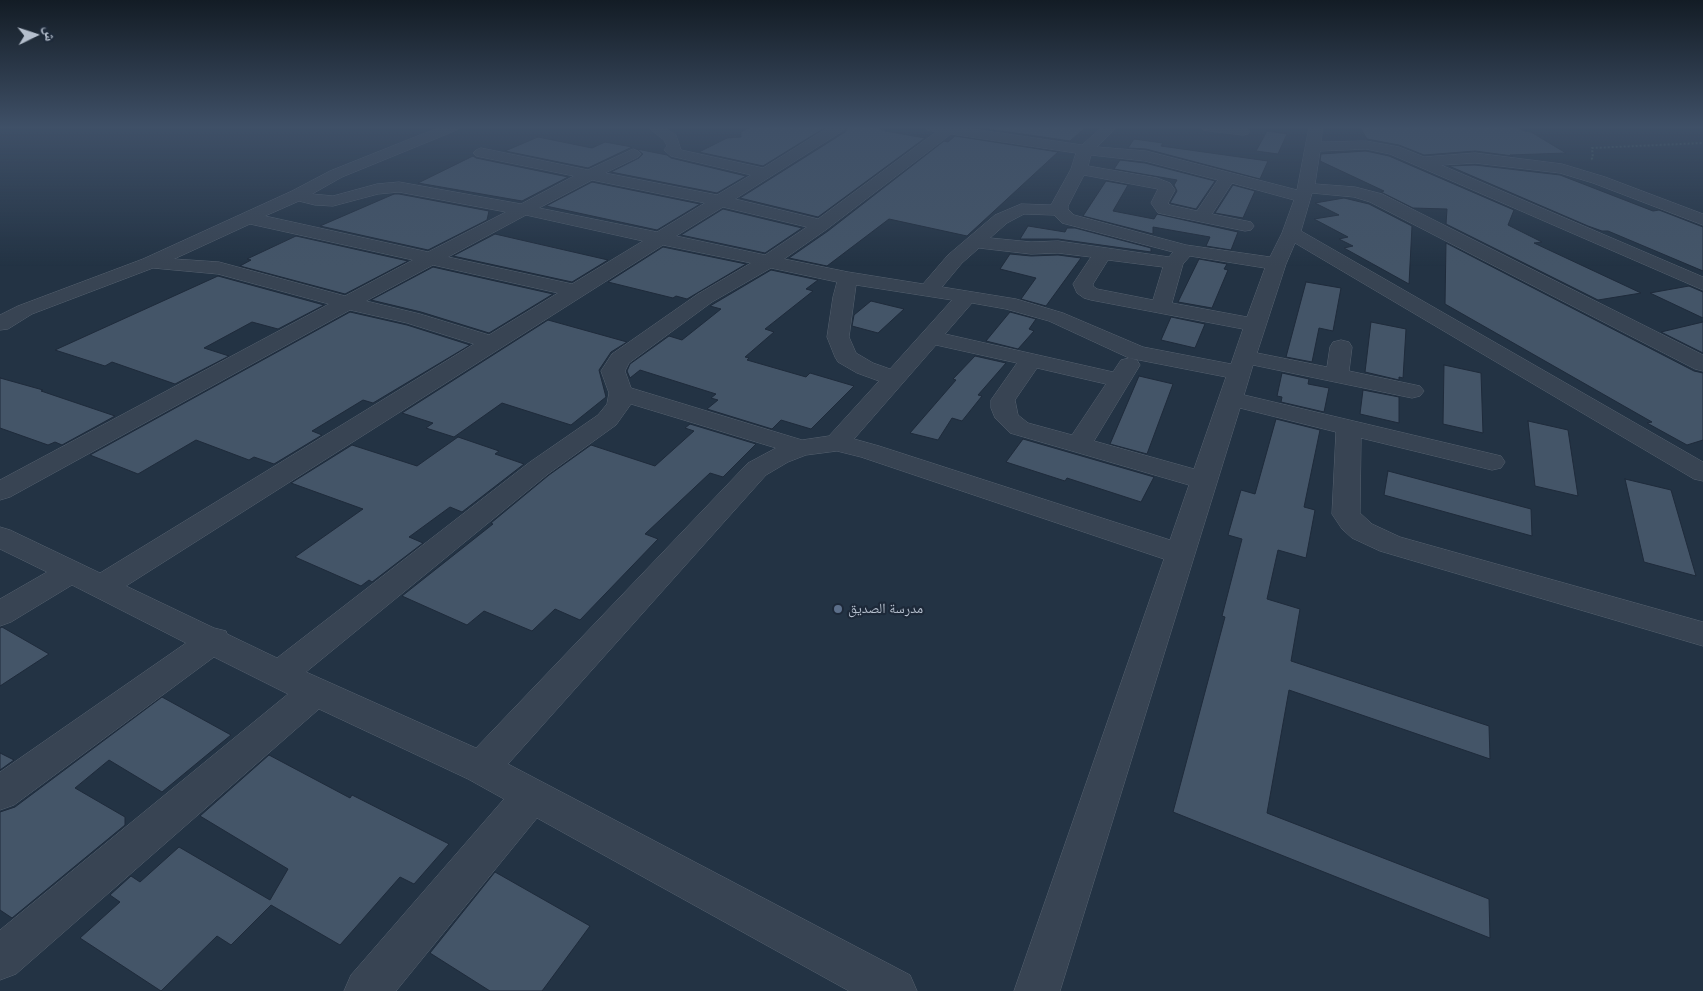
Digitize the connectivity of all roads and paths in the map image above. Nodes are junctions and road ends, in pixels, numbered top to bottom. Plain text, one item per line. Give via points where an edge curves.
1 (338, 173) edge
2 (587, 173) edge
3 (765, 173) edge
4 (885, 173) edge
5 (1077, 173) edge
6 (1103, 173) edge
7 (1213, 173) edge
8 (1308, 173) edge
9 (1452, 173) edge
10 (1576, 173) edge
11 (591, 174) junction
12 (1228, 177) junction
13 (1305, 192) junction
14 (298, 195) junction
15 (720, 201) junction
16 (524, 210) junction
17 (1059, 210) junction
18 (249, 218) junction
19 (1201, 218) junction
20 (1703, 220) edge
21 (821, 225) junction
22 (1246, 226) dead end
23 (1291, 233) junction
24 (658, 239) junction
25 (977, 242) junction
26 (1103, 253) junction
27 (1180, 257) junction
28 (431, 259) junction
29 (769, 261) junction
30 (150, 263) junction
31 (1276, 264) junction
32 (848, 278) junction
33 (1703, 284) edge
34 (928, 290) junction
35 (575, 291) junction
36 (967, 296) junction
37 (347, 303) junction
38 (1161, 307) junction
39 (0, 324) edge
40 (1255, 325) junction
41 (930, 337) junction
42 (492, 342) junction
43 (1341, 347) dead end
44 (1137, 353) junction
45 (1031, 360) junction
46 (1703, 364) edge
47 (1337, 376) junction
48 (1239, 377) junction
49 (894, 378) junction
50 (1120, 380) junction
51 (1412, 391) dead end
52 (621, 393) junction
53 (1349, 428) junction
54 (837, 443) junction
55 (1079, 445) junction
56 (801, 448) junction
57 (1492, 462) dead end
58 (1703, 473) edge
59 (1205, 481) junction
60 (0, 492) edge
61 (0, 537) edge
62 (1181, 554) junction
63 (86, 579) junction
64 (0, 614) edge
65 (1703, 634) edge
66 (214, 640) junction
67 (280, 674) junction
68 (315, 692) junction
69 (481, 768) junction
70 (0, 793) edge
71 (531, 796) junction
72 (0, 958) edge
73 (368, 991) edge
74 (894, 991) edge
75 (1037, 991) edge

1 - 14 street
2 - 11 street
3 - 15 street
4 - 21 street
5 - 17 street
6 - 19 street via 1164,186 1167,190 1158,204 1161,207
7 - 12 street
8 - 13 street
9 - 33 street
10 - 20 street
11 - 15 street
11 - 16 street
12 - 13 street
12 - 19 street
13 - 23 street
13 - 46 street via 1356,192 1376,198
14 - 16 street via 315,200 333,200 400,187
14 - 18 street
15 - 21 street
15 - 24 street
16 - 24 street
16 - 28 street
17 - 25 street via 1021,210 1001,219
17 - 27 street via 1068,219
18 - 28 street
18 - 30 street
19 - 22 street
21 - 29 street
23 - 31 street
23 - 58 street
24 - 29 street
24 - 35 street
25 - 26 street
25 - 34 street via 955,259
26 - 27 street
26 - 38 street via 1083,284 1084,289 1091,294
27 - 31 street
27 - 38 street
28 - 35 street
28 - 37 street
29 - 32 street
29 - 52 street via 705,298 620,359 613,371
30 - 37 street via 219,268
30 - 39 street via 25,310
31 - 40 street
32 - 34 street
32 - 49 street via 838,337 846,356 865,368
34 - 36 street
35 - 42 street
36 - 41 street
36 - 44 street via 1041,311
37 - 42 street via 413,318
37 - 60 street
38 - 40 street
40 - 48 street
41 - 45 street
41 - 49 street
42 - 63 street
43 - 47 street
44 - 48 street
44 - 50 street
45 - 50 street
45 - 55 street via 1003,400 1007,418 1019,428
47 - 48 street
47 - 51 street
48 - 53 street
48 - 59 street
49 - 54 street
50 - 55 street
52 - 56 street
52 - 67 street via 619,405 607,420 539,468
53 - 57 street
53 - 65 street via 1346,514 1362,531 1390,544
54 - 56 street
54 - 62 street
55 - 59 street
56 - 69 street via 757,468
59 - 62 street
61 - 63 street
62 - 75 street
63 - 64 street
63 - 66 street
66 - 67 street
66 - 70 street
67 - 68 street
68 - 69 street
68 - 72 street
69 - 71 street
71 - 73 street
71 - 74 street

